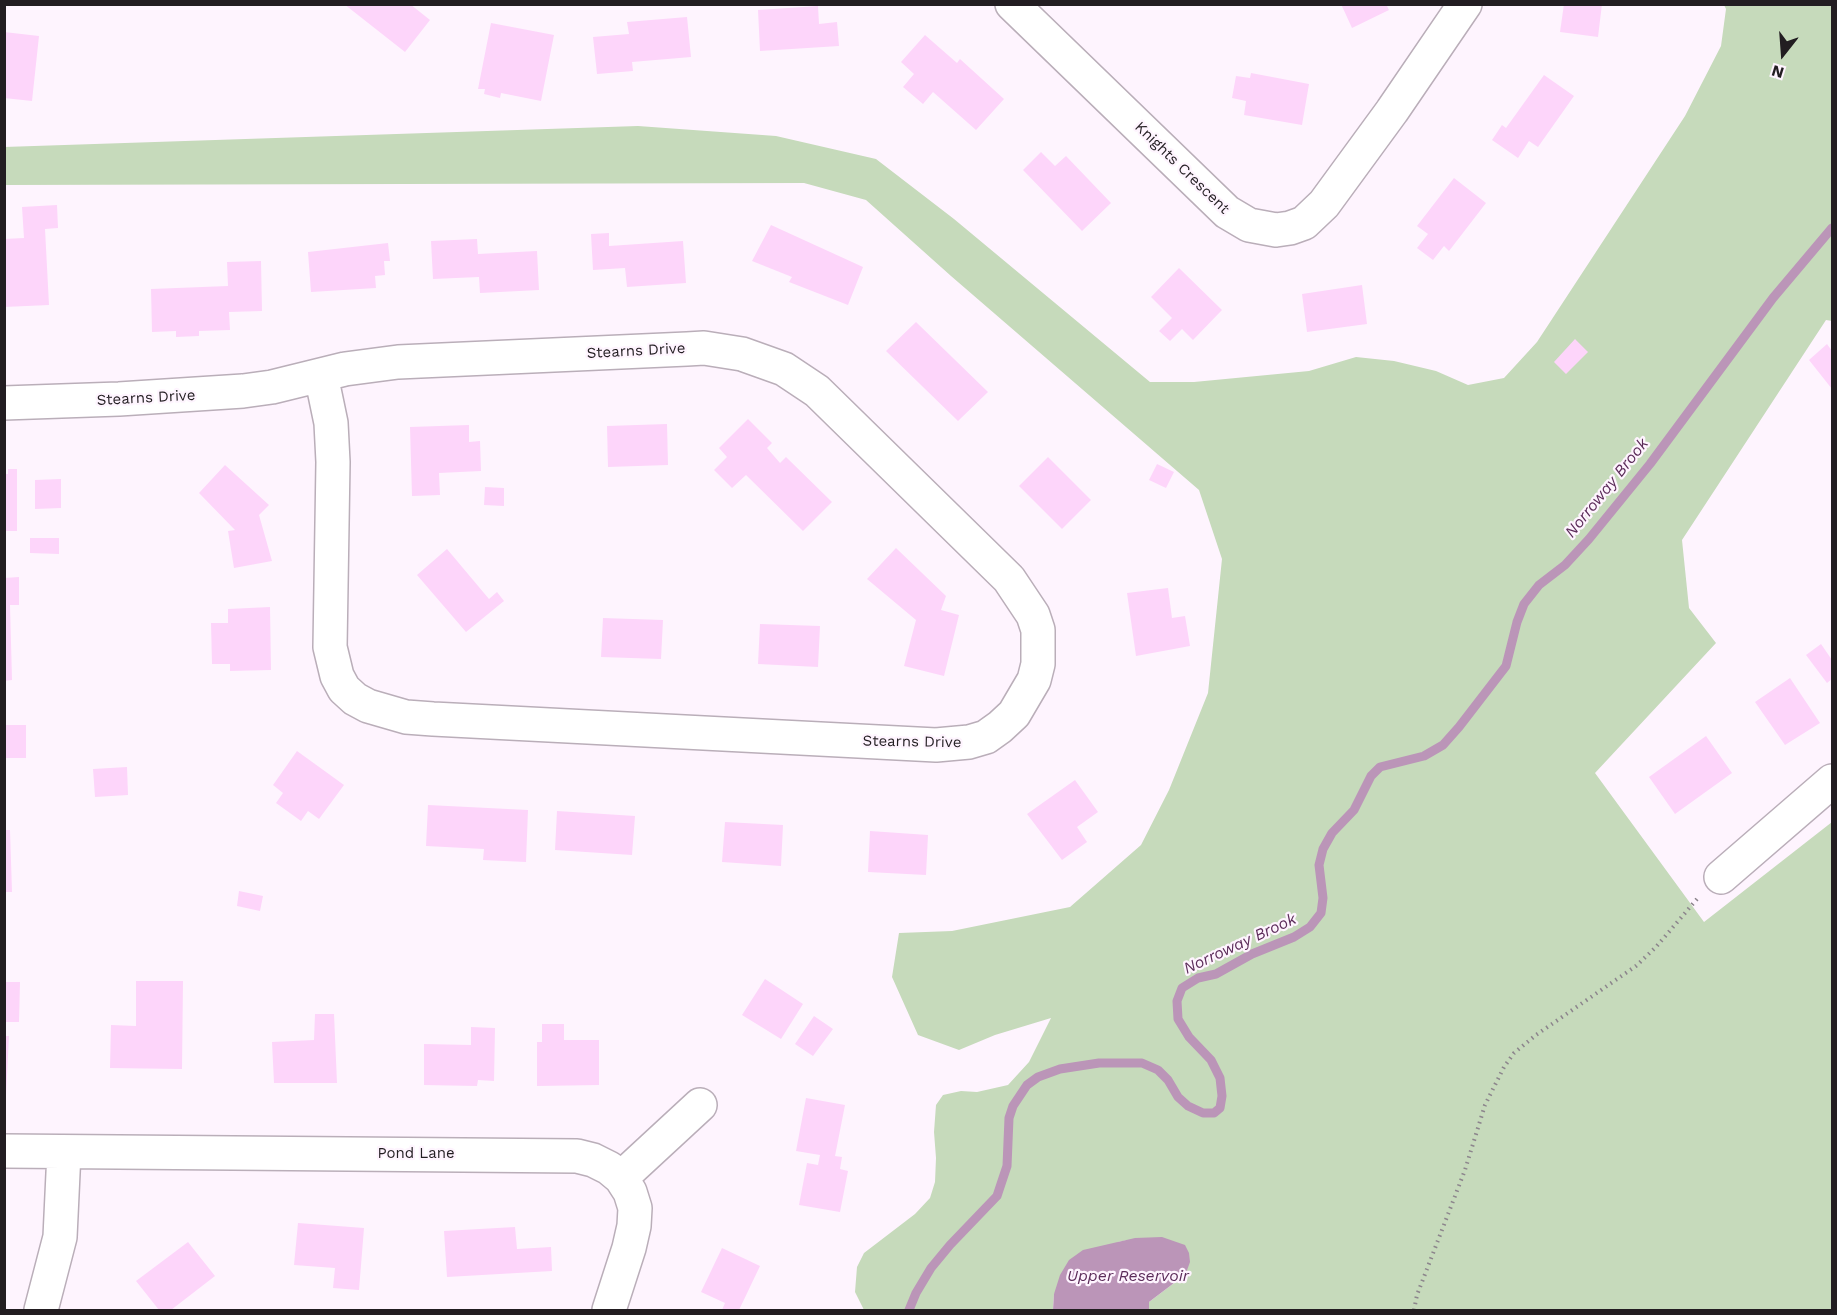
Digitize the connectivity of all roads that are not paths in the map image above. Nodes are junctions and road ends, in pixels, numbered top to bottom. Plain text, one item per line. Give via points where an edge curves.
1 (1012, 4) edge
2 (1465, 4) edge
3 (321, 375) junction
4 (4, 403) edge
5 (1833, 781) edge
6 (1721, 877) road end
7 (700, 1105) dead end
8 (4, 1151) edge
9 (64, 1152) junction
10 (621, 1178) junction
11 (42, 1311) edge
12 (609, 1311) edge

1 - 2 street, Knights Crescent via 1227,212 1249,225 1276,230 1304,223 1324,204
3 - 3 street, Stearns Drive via 398,362 704,348 742,354 784,369 817,391 1009,579 1033,615 1038,630 1034,680 1014,714 1000,728 969,742 936,745 433,719 406,717 368,706 344,689 330,647 333,453
3 - 4 street, Stearns Drive via 272,387 208,395
5 - 6 street
7 - 10 street
8 - 9 street, Pond Lane
9 - 10 street, Pond Lane via 561,1154 593,1160
9 - 11 street via 60,1237
10 - 12 street via 635,1208 634,1226

